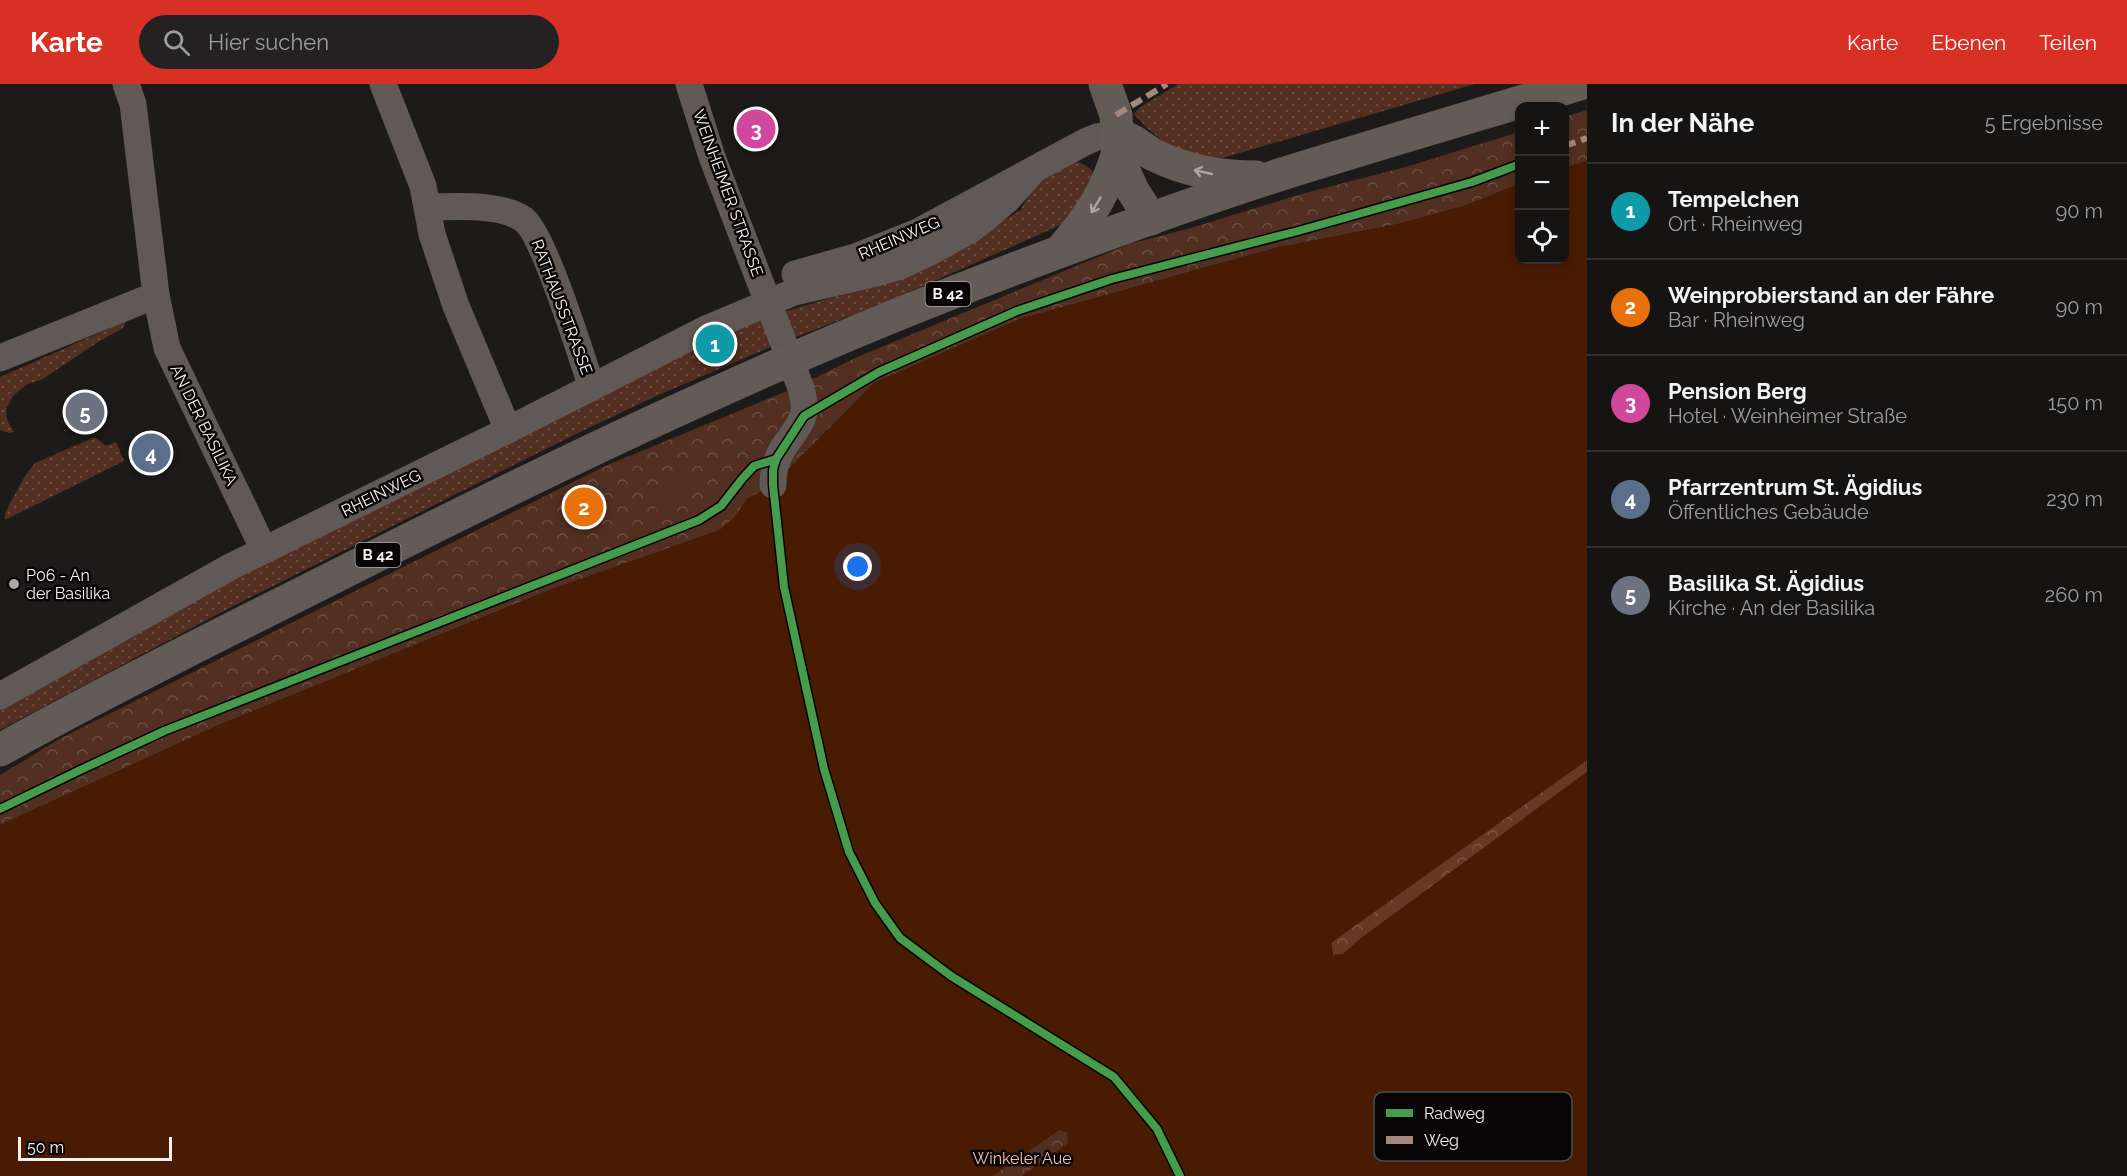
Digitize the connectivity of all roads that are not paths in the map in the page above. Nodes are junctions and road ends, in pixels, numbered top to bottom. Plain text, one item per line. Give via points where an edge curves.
1 (126, 84) edge
2 (383, 84) edge
3 (689, 84) edge
4 (1105, 84) edge
5 (1580, 84) edge
6 (1127, 146) junction
7 (1282, 174) junction
8 (428, 207) junction
9 (1151, 219) junction
10 (1058, 252) junction
11 (156, 296) junction
12 (768, 301) junction
13 (0, 358) edge
14 (592, 388) junction
15 (508, 430) junction
16 (772, 485) dead end
17 (264, 550) junction
18 (0, 696) edge
19 (0, 750) edge

1 - 11 street, AN DER BASILIKA via 133,104
2 - 8 street
3 - 12 street, WEINHEIMER STRASSE via 712,156
4 - 6 main road
5 - 7 main road, B 42
7 -> 6 main road via 1211,174
6 - 9 main road via 1155,172
6 -> 10 main road via 1102,195
6 - 12 street, RHEINWEG via 1097,137 1035,168 1007,200 970,230 900,266
7 - 9 main road, B 42
8 - 14 street, RATHAUSSTRASSE via 489,209 517,216 531,226 546,257
8 - 15 street via 432,234 456,306
9 - 10 main road, B 42
10 - 19 main road, B 42 via 838,339 622,435 104,693
11 - 13 street
11 - 17 street, AN DER BASILIKA via 167,348
12 - 14 street, RHEINWEG
12 - 16 street, WEINHEIMER STRASSE via 804,401 804,416 776,459
14 - 15 street, RHEINWEG
15 - 17 street, RHEINWEG
17 - 18 street, RHEINWEG

